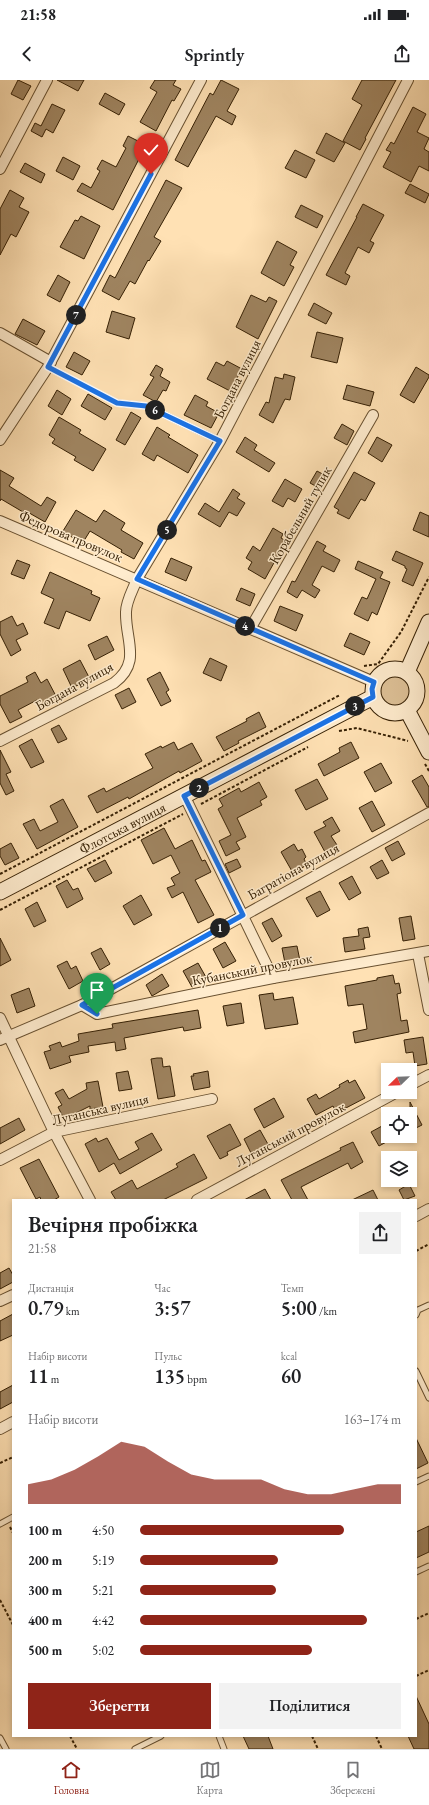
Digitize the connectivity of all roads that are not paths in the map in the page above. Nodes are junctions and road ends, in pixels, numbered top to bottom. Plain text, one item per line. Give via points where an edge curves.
1 (47, 80) edge
2 (201, 80) edge
3 (408, 80) edge
4 (0, 169) edge
5 (0, 333) edge
6 (50, 365) junction
7 (373, 415) dead end
8 (0, 440) edge
9 (220, 441) junction
10 (0, 521) edge
11 (137, 579) junction
12 (429, 622) edge
13 (250, 628) junction
14 (407, 672) junction
15 (374, 682) junction
16 (423, 683) edge
17 (373, 697) junction
18 (407, 710) junction
19 (0, 742) edge
20 (429, 752) edge
21 (184, 796) junction
22 (429, 813) edge
23 (0, 892) edge
24 (243, 915) junction
25 (429, 951) edge
26 (418, 954) junction
27 (273, 978) junction
28 (82, 1005) junction
29 (429, 1010) edge
30 (0, 1018) edge
31 (5, 1038) edge
32 (429, 1075) edge
33 (417, 1081) edge
34 (212, 1099) dead end
35 (384, 1099) edge
36 (54, 1132) junction
37 (0, 1160) edge
38 (89, 1199) edge
39 (199, 1199) edge
40 (429, 1210) edge
41 (417, 1216) edge
42 (12, 1295) edge
43 (0, 1301) edge
44 (429, 1305) edge
45 (417, 1312) edge
46 (417, 1373) edge
47 (429, 1398) edge
48 (12, 1423) edge
49 (0, 1429) edge
50 (429, 1476) edge
51 (417, 1482) edge
52 (12, 1518) edge
53 (0, 1524) edge
54 (429, 1566) edge
55 (417, 1572) edge
56 (159, 1737) edge
57 (219, 1737) edge
58 (0, 1738) edge
59 (6, 1749) edge
60 (136, 1749) edge
61 (224, 1749) edge

1 - 4 street
2 - 6 street
3 - 9 street, Богдана вулиця
5 - 6 street
6 - 8 street
6 - 9 lane via 117,403 146,406
7 - 13 street, Корабельний тупик
9 - 11 street, Богдана вулиця
10 - 11 street, Федорова провулок
11 - 13 street, Федорова провулок
11 - 19 street, Богдана вулиця via 127,604 130,657 129,667 124,676
12 - 14 street
13 - 15 street, Федорова провулок
14 - 15 street via 398,668 388,669
14 - 16 street
15 - 17 street
16 - 18 street via 414,703
17 - 18 street via 382,710 390,713
17 - 21 street, Флотська вулиця
18 - 20 street
21 - 23 street, Флотська вулиця
21 - 24 street
22 - 24 street, Багратіона вулиця
24 - 27 street
24 - 28 street, Багратіона вулиця
25 - 26 street, Кубанський провулок
26 - 27 street, Кубанський провулок
26 - 29 street
27 - 28 street, Кубанський провулок via 97,1014
28 - 31 street, Багратіона вулиця
30 - 31 street
31 - 36 street
32 - 33 street
34 - 36 street, Луганська вулиця
35 - 39 street, Луганський провулок
36 - 37 street, Луганська вулиця
36 - 38 street
40 - 41 street
42 - 43 street
44 - 45 lane
46 - 47 lane
48 - 49 street
50 - 51 lane
52 - 53 lane
54 - 55 lane
56 - 60 lane
57 - 61 lane
58 - 59 lane

